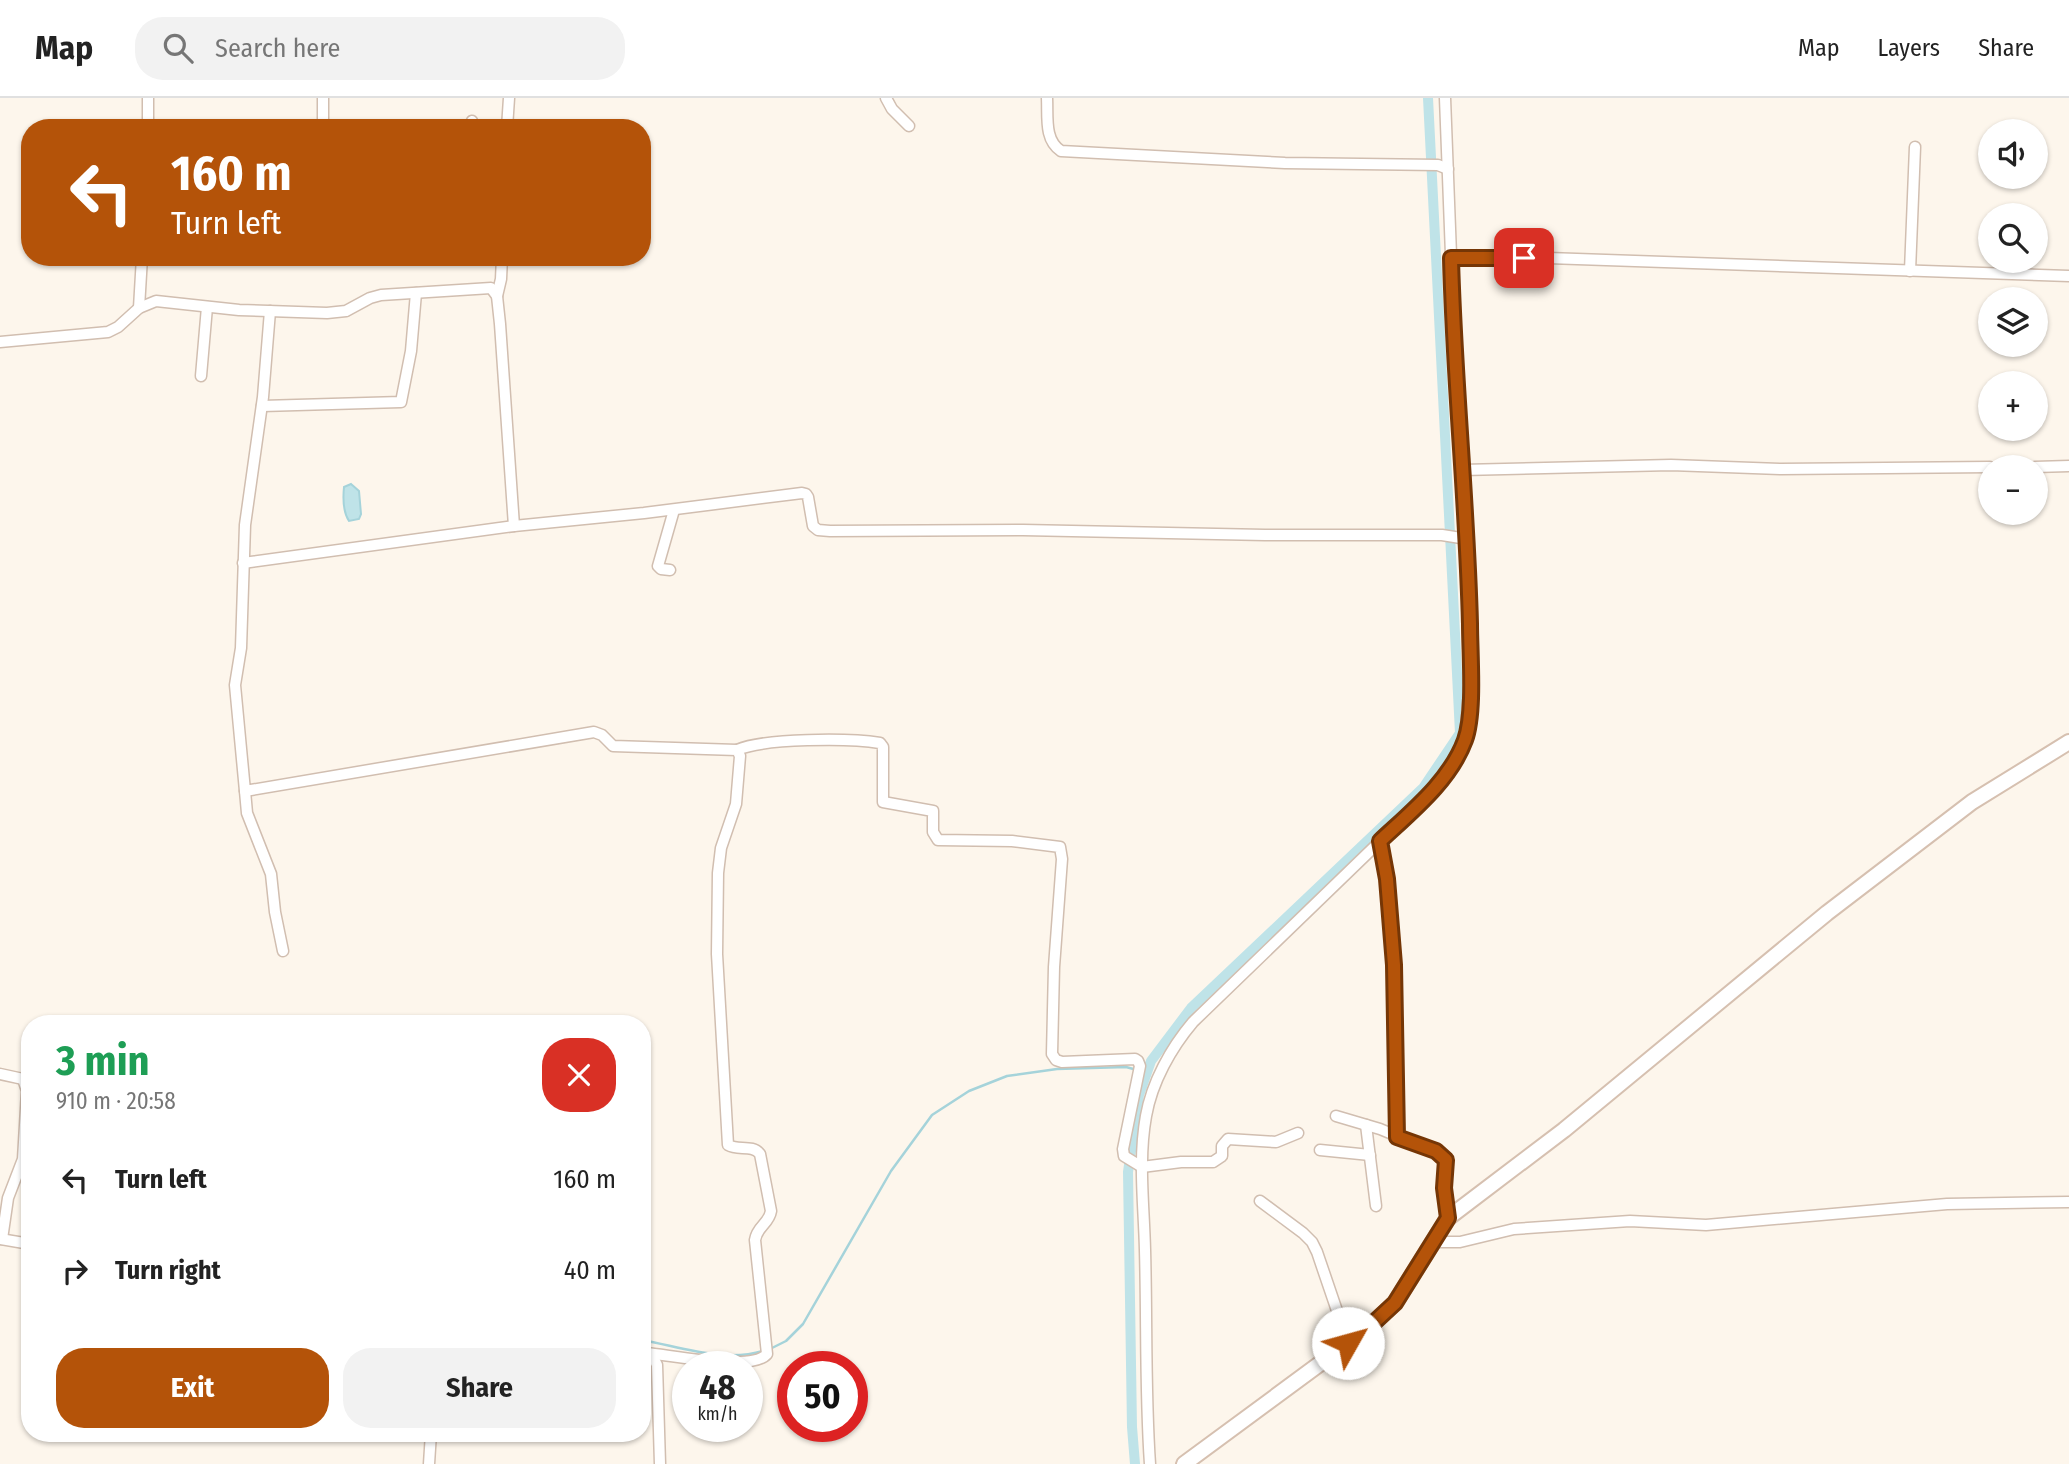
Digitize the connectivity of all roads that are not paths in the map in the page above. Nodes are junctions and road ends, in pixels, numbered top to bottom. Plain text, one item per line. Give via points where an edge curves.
1 (148, 98) edge
2 (323, 98) edge
3 (509, 98) edge
4 (886, 98) edge
5 (1047, 98) edge
6 (1445, 98) edge
7 (148, 119) edge
8 (323, 119) edge
9 (508, 119) edge
10 (909, 126) dead end
11 (1915, 147) dead end
12 (1443, 167) junction
13 (1451, 258) junction
14 (141, 266) edge
15 (502, 266) edge
16 (1910, 271) junction
17 (2069, 276) edge
18 (416, 293) junction
19 (497, 296) junction
20 (207, 307) junction
21 (139, 308) junction
22 (270, 311) junction
23 (0, 342) edge
24 (201, 376) dead end
25 (262, 406) junction
26 (2069, 466) edge
27 (1978, 467) edge
28 (2048, 467) edge
29 (1462, 470) junction
30 (674, 510) junction
31 (514, 526) junction
32 (1467, 539) junction
33 (243, 563) junction
34 (670, 570) dead end
35 (2069, 743) edge
36 (737, 750) junction
37 (245, 791) junction
38 (1380, 841) junction
39 (283, 951) dead end
40 (0, 1074) edge
41 (21, 1079) edge
42 (1336, 1116) dead end
43 (1366, 1125) junction
44 (1298, 1133) dead end
45 (1397, 1137) junction
46 (1320, 1150) dead end
47 (1370, 1155) junction
48 (21, 1163) edge
49 (1138, 1164) junction
50 (1260, 1201) dead end
51 (2069, 1202) edge
52 (1376, 1206) dead end
53 (1448, 1218) junction
54 (2, 1235) edge
55 (21, 1241) edge
56 (1433, 1242) junction
57 (1348, 1343) junction
58 (651, 1354) edge
59 (651, 1357) edge
60 (430, 1442) edge
61 (429, 1464) edge
62 (660, 1464) edge
63 (1150, 1464) edge
64 (1184, 1464) edge

1 - 7 street
2 - 8 street
3 - 9 street
4 - 10 street
5 - 12 street via 1048,134 1061,151
6 - 12 street
11 - 16 street
12 - 13 street
13 - 16 street
13 - 29 street
14 - 21 street
15 - 19 street
16 - 17 street
18 - 19 street via 483,287
18 - 22 street via 370,298 344,312
18 - 25 street via 401,402
19 - 31 street
20 - 21 street via 156,302
20 - 22 street
20 - 24 street
21 - 23 street via 108,332
22 - 25 street
25 - 33 street
26 - 28 street
27 - 29 street
29 - 32 street
30 - 31 street
30 - 32 street via 802,493 808,498 813,526 830,531
30 - 34 street via 658,566
31 - 33 street
32 - 38 street via 1470,681 1465,739 1430,794
33 - 37 street via 236,685
35 - 53 main road via 1972,803 1827,913 1564,1130
36 - 37 street via 611,746 594,732
36 - 49 street via 800,741 880,743 883,802 933,811 933,832 938,840 1060,847 1054,1058 1062,1062 1138,1061 1123,1149 1124,1156
36 - 58 street via 741,759 736,804 721,848 717,954 728,1144 760,1154 771,1211 755,1240 767,1350 760,1360 730,1362
37 - 39 street via 247,813 271,874
38 - 45 street via 1394,965
38 - 49 street via 1187,1029 1151,1098
40 - 41 street
42 - 43 street
43 - 45 street
43 - 47 street
44 - 49 street via 1276,1142 1228,1139 1222,1156 1213,1163
45 - 53 street via 1436,1151 1446,1160
46 - 47 street
47 - 52 street
48 - 54 street via 10,1188
49 - 63 street
50 - 57 street via 1312,1242
51 - 56 street via 1947,1204 1706,1225 1630,1221 1514,1229 1460,1242
53 - 56 main road
54 - 55 street
56 - 57 main road via 1395,1303
57 - 64 main road
59 - 62 street via 657,1365
60 - 61 street

